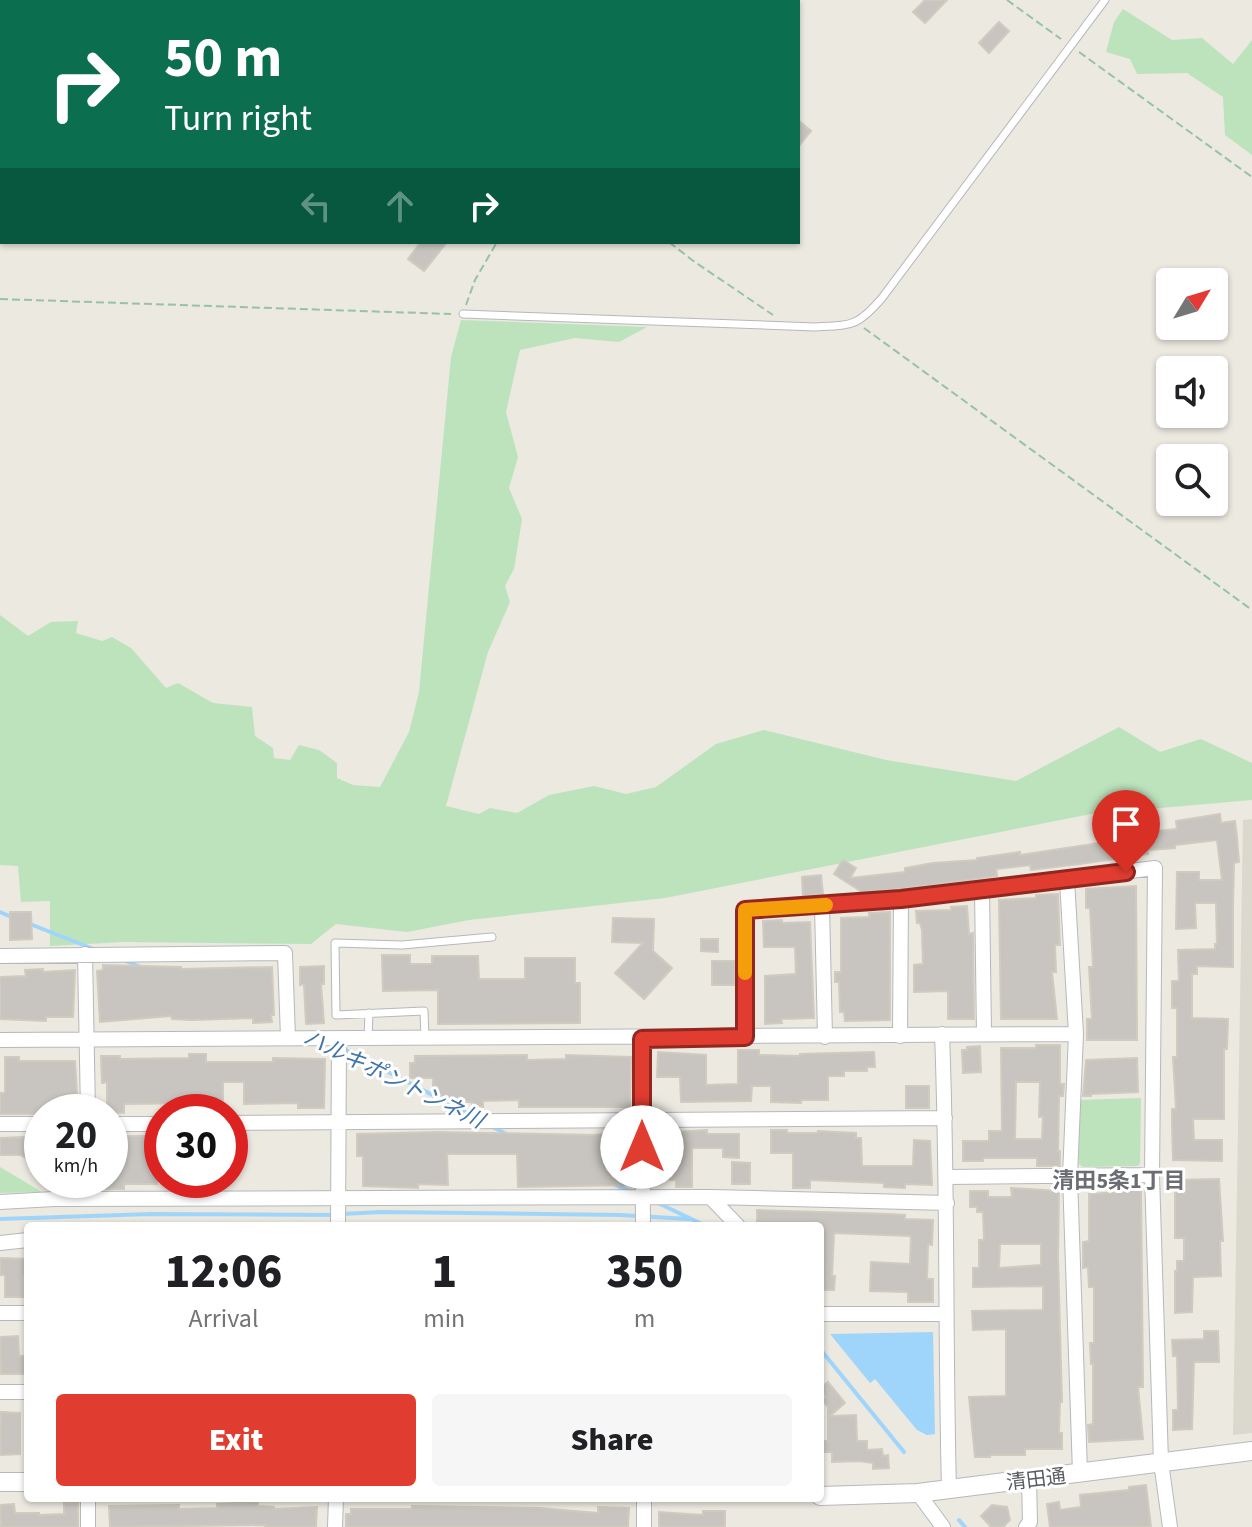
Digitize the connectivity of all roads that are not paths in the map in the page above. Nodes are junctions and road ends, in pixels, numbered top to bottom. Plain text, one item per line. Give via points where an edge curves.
1 (1105, 0) edge
2 (463, 314) road end
3 (1067, 880) junction
4 (982, 890) junction
5 (901, 899) junction
6 (822, 906) junction
7 (492, 937) dead end
8 (85, 954) junction
9 (0, 956) edge
10 (369, 1013) junction
11 (942, 1034) junction
12 (984, 1034) junction
13 (1076, 1034) junction
14 (900, 1036) junction
15 (745, 1037) junction
16 (825, 1037) junction
17 (288, 1038) junction
18 (88, 1039) junction
19 (339, 1039) junction
20 (368, 1039) junction
21 (425, 1039) junction
22 (642, 1039) junction
23 (0, 1040) edge
24 (88, 1094) edge
25 (945, 1118) junction
26 (642, 1121) junction
27 (248, 1123) edge
28 (338, 1123) junction
29 (0, 1124) edge
30 (24, 1124) edge
31 (1152, 1175) junction
32 (1070, 1176) junction
33 (947, 1177) junction
34 (710, 1197) junction
35 (88, 1199) joint
36 (338, 1201) junction
37 (0, 1202) edge
38 (642, 1202) junction
39 (947, 1203) junction
40 (338, 1222) edge
41 (642, 1222) edge
42 (734, 1222) edge
43 (24, 1240) edge
44 (0, 1243) edge
45 (0, 1313) edge
46 (24, 1313) edge
47 (824, 1314) edge
48 (945, 1314) junction
49 (0, 1392) edge
50 (24, 1392) edge
51 (1252, 1451) edge
52 (1161, 1462) junction
53 (1080, 1473) junction
54 (1029, 1479) junction
55 (0, 1482) edge
56 (24, 1482) edge
57 (949, 1489) junction
58 (918, 1493) junction
59 (824, 1496) edge
60 (88, 1502) edge
61 (336, 1502) edge
62 (644, 1502) edge
63 (88, 1527) edge
64 (335, 1527) edge
65 (644, 1527) edge
66 (943, 1527) edge
67 (1026, 1527) edge
68 (1170, 1527) edge

1 - 2 lane via 882,298 852,325
3 - 4 street
3 - 13 street
3 - 31 street via 1155,868
4 - 5 street
4 - 12 street
5 - 6 street
5 - 14 street
6 - 15 street via 745,910
6 - 16 street
7 - 10 lane via 402,945 335,943 336,1015
8 - 9 street
8 - 17 street via 285,953
8 - 18 street
10 - 20 lane
10 - 21 lane via 424,1011
11 - 12 street
11 - 14 street
11 - 25 street
12 - 13 street
13 - 32 street
14 - 16 street
15 - 16 street
15 - 22 street
17 - 18 street
17 - 19 street
18 - 23 street
18 - 24 street
19 - 20 street
19 - 28 street
20 - 21 street
21 - 22 street
22 - 26 street
25 - 26 street
25 - 33 street
26 - 28 street
26 - 38 street
27 - 28 street
28 - 36 street
29 - 30 street
31 - 32 street
31 - 52 street
32 - 33 street
32 - 53 street
33 - 39 street
34 - 38 street
34 - 39 street
34 - 42 street
35 - 36 street
35 - 37 street
36 - 38 street
36 - 40 street
38 - 41 street
39 - 48 street
43 - 44 street
45 - 46 street
47 - 48 street
48 - 57 street
49 - 50 street
51 - 52 street, 清田通
52 - 53 street, 清田通
52 - 68 street
53 - 54 street, 清田通
54 - 57 street, 清田通
54 - 67 street
55 - 56 street
57 - 58 street, 清田通
58 - 59 street, 清田通
58 - 66 street
60 - 63 street
61 - 64 street
62 - 65 street

